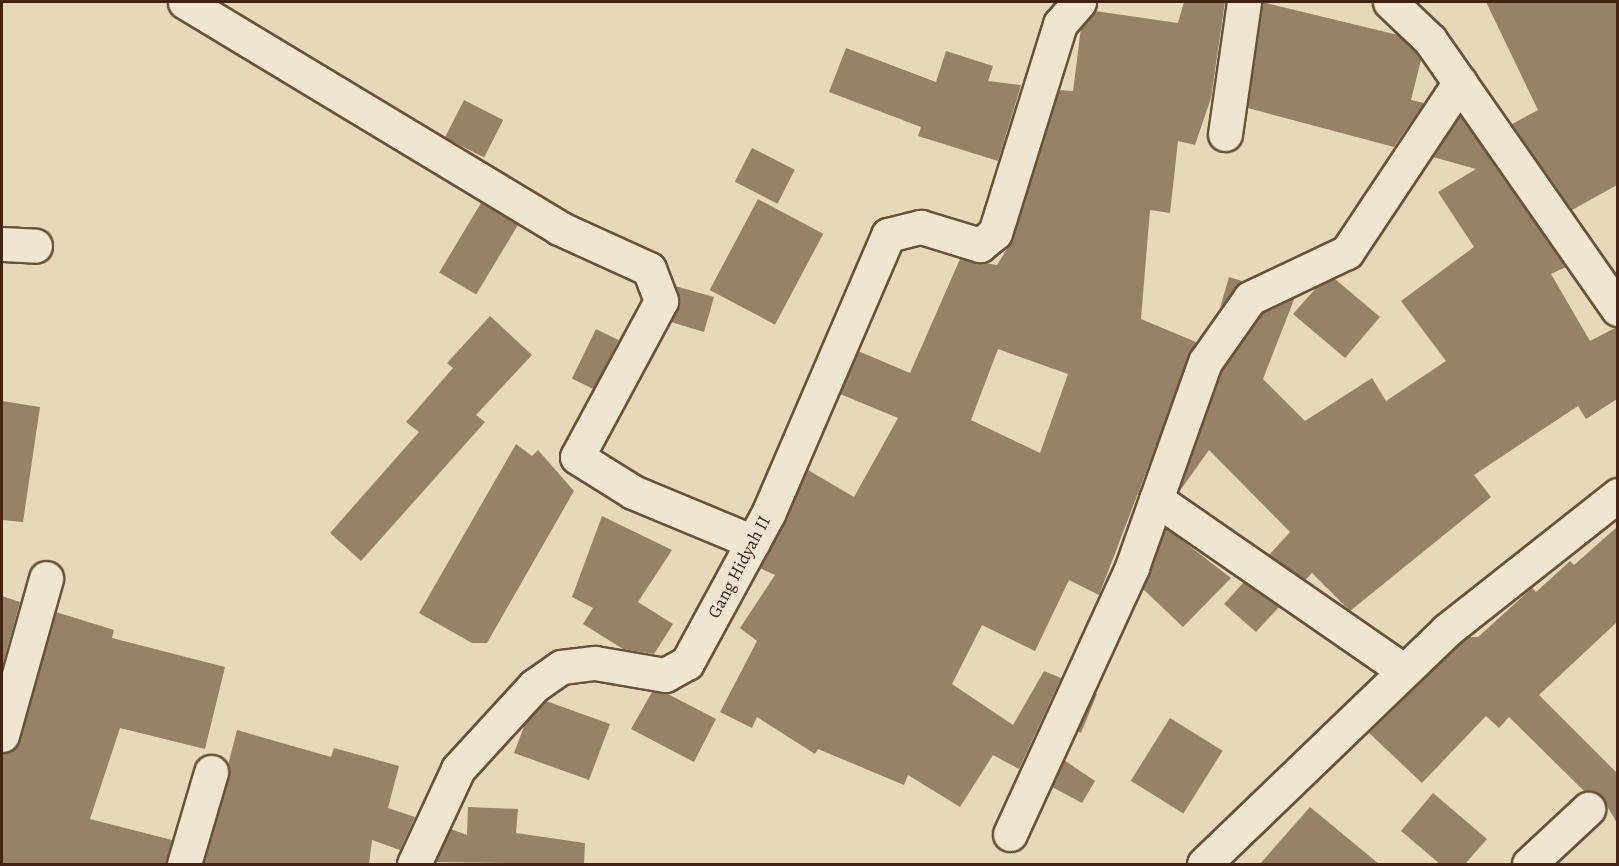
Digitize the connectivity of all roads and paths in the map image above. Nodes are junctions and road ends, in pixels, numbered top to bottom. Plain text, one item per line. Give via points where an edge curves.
1 (185, 2) edge
2 (1079, 2) edge
3 (1244, 2) edge
4 (1390, 2) edge
5 (1460, 82) junction
6 (1225, 134) dead end
7 (2, 244) edge
8 (35, 246) dead end
9 (1617, 309) edge
10 (1617, 495) edge
11 (1156, 499) junction
12 (753, 542) junction
13 (46, 578) dead end
14 (1403, 670) junction
15 (2, 735) edge
16 (211, 772) dead end
17 (1588, 809) dead end
18 (1010, 834) dead end
19 (184, 864) edge
20 (414, 864) edge
21 (1203, 864) edge
22 (1529, 864) edge

1 - 12 street via 559,228 649,269 661,302 577,457 633,492
2 - 12 street, Gang Hidyah II via 1060,24 992,239 980,245 921,227 888,235
3 - 6 street
4 - 5 street via 1430,39
5 - 9 street
5 - 11 street via 1347,252 1250,298 1205,362
7 - 8 street
10 - 14 street
11 - 14 street
11 - 18 street via 1132,567
12 - 20 street, Gang Hidyah II via 687,663 665,675 595,663 561,667 534,686 458,769
13 - 15 street
14 - 21 street
16 - 19 street
17 - 22 street

